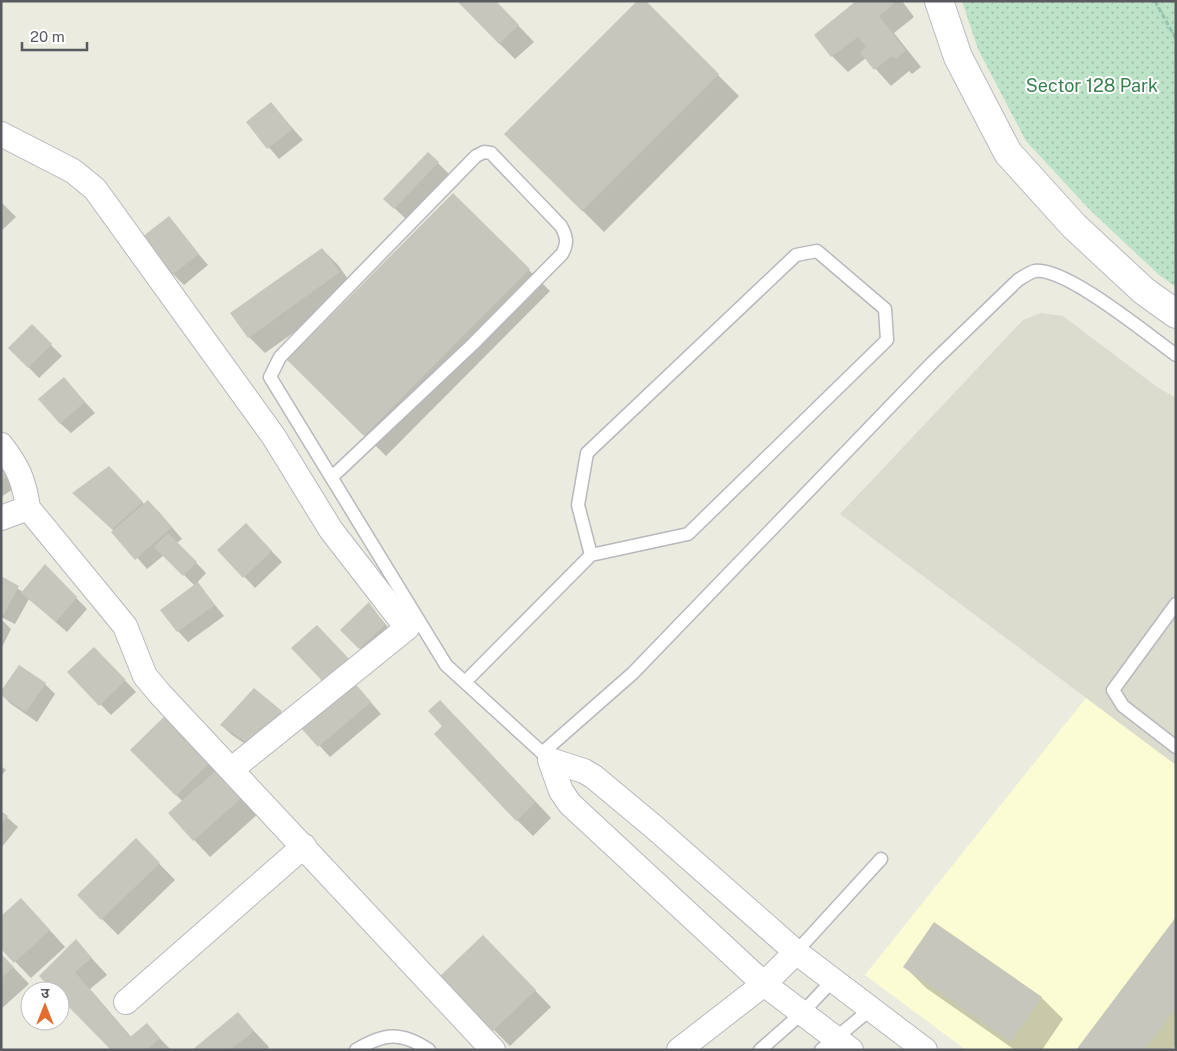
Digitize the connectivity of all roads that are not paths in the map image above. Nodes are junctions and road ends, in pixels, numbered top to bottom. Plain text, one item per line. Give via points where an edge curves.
1 (939, 1) edge
2 (1, 134) edge
3 (1176, 314) edge
4 (1176, 355) edge
5 (1, 445) edge
6 (332, 477) junction
7 (28, 508) junction
8 (1, 518) edge
9 (591, 555) junction
10 (1176, 604) edge
11 (465, 682) junction
12 (1176, 747) edge
13 (546, 756) junction
14 (232, 769) junction
15 (304, 846) junction
16 (881, 859) dead end
17 (796, 952) junction
18 (833, 980) junction
19 (764, 984) junction
20 (126, 1002) dead end
21 (871, 1009) junction
22 (802, 1013) junction
23 (836, 1046) edge
24 (356, 1050) edge
25 (429, 1050) edge
26 (494, 1050) edge
27 (679, 1050) edge
28 (760, 1050) edge
29 (925, 1050) edge

1 - 3 main road via 958,57 1008,153 1074,226 1144,291
2 - 14 street via 74,172 95,189 274,437 331,530 407,628
4 - 13 lane via 1077,285 1056,274 1035,271 1018,280 932,363 633,674
5 - 7 street via 17,465
6 - 6 lane via 473,344 562,254 566,246 567,238 561,226 491,153 476,156 276,363 270,377
6 - 11 lane via 446,665
7 - 8 street
7 - 14 street via 125,626 145,676
9 - 9 lane via 578,505 587,453 796,255 817,251 884,308 887,340 688,534
9 - 11 lane
10 - 12 lane via 1113,690 1123,706
11 - 13 lane
13 - 17 street via 594,777
13 - 19 street via 570,804
14 - 15 street
15 - 20 street
15 - 26 street
16 - 17 lane
17 - 18 street
17 - 19 street
18 - 21 street
18 - 22 lane
19 - 22 street
19 - 27 street
21 - 23 lane
21 - 29 street
22 - 23 street
22 - 28 lane
24 - 25 lane via 375,1038 397,1036 416,1041

